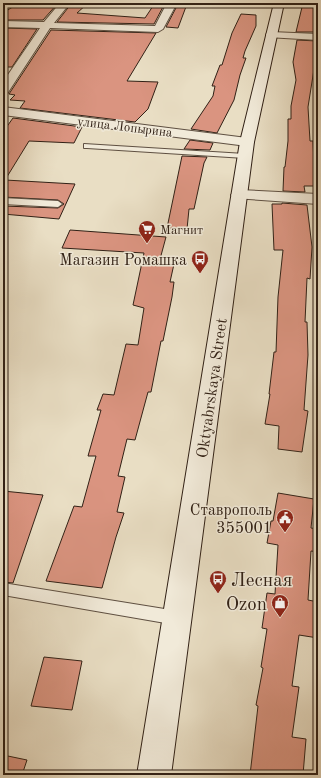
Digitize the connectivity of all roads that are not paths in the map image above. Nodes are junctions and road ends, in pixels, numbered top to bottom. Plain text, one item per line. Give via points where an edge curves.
1 (65, 3) edge
2 (172, 3) edge
3 (279, 3) edge
4 (3, 24) edge
5 (47, 25) junction
6 (271, 35) junction
7 (318, 37) edge
8 (3, 91) edge
9 (3, 111) edge
10 (87, 146) dead end
11 (246, 149) junction
12 (239, 195) junction
13 (318, 199) edge
14 (3, 201) edge
15 (58, 204) dead end
16 (3, 589) edge
17 (177, 618) junction
18 (154, 775) edge

1 - 5 main road
2 - 5 main road via 158,30
3 - 6 main road, Oktyabrskaya Street
4 - 5 main road
5 - 8 main road
6 - 7 main road
6 - 11 main road, Oktyabrskaya Street
9 - 11 main road, улица Лопырина
10 - 11 lane
11 - 12 main road, Oktyabrskaya Street
12 - 13 main road
12 - 17 main road, Oktyabrskaya Street
14 - 15 lane
16 - 17 lane
17 - 18 main road, Oktyabrskaya Street

